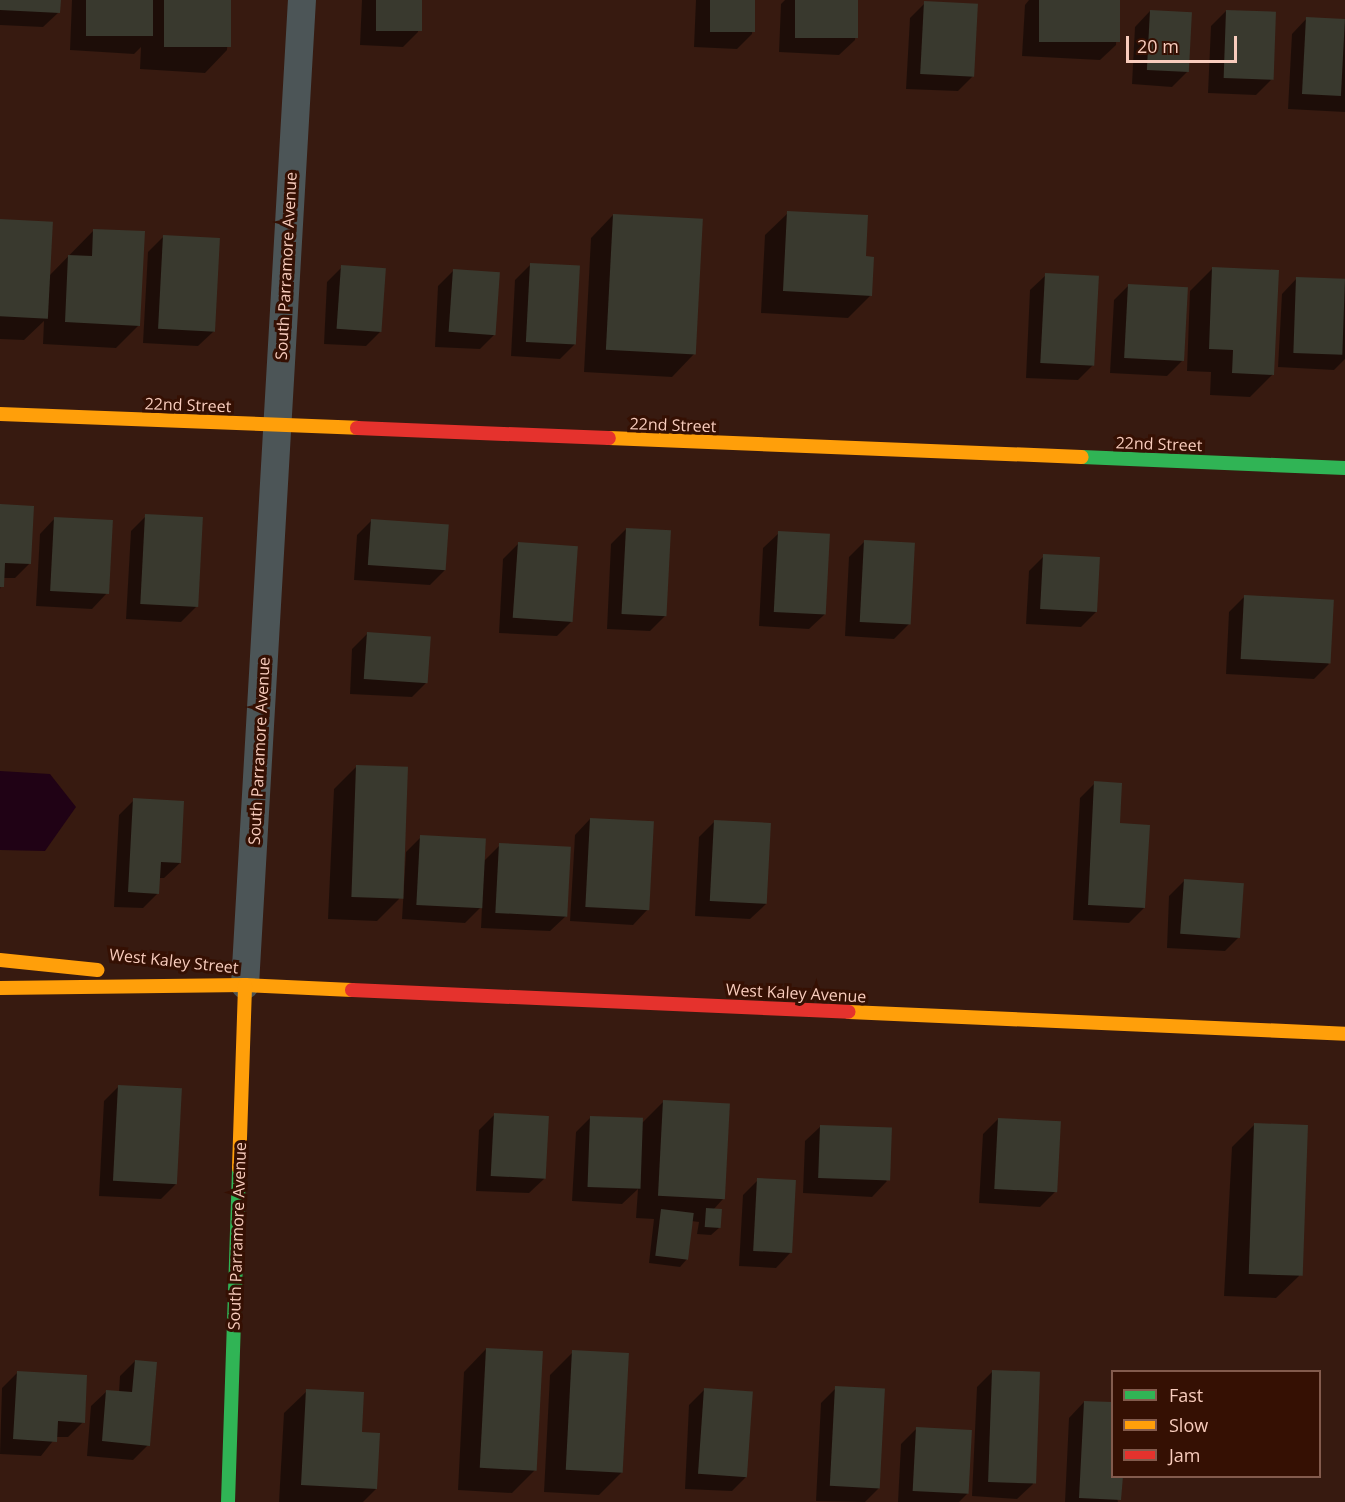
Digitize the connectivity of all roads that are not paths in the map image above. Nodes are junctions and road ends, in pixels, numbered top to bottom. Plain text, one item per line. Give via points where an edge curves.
1 (302, 0) edge
2 (0, 414) edge
3 (277, 425) junction
4 (1345, 468) edge
5 (0, 960) edge
6 (245, 986) junction
7 (0, 988) edge
8 (1345, 1034) edge
9 (228, 1502) edge

1 - 3 street, South Parramore Avenue
2 - 3 street, 22nd Street
3 - 4 street, 22nd Street
3 - 6 street, South Parramore Avenue
5 - 6 street, West Kaley Street
6 - 7 street, West Kaley Street
6 - 8 street, West Kaley Avenue
6 - 9 street, South Parramore Avenue

